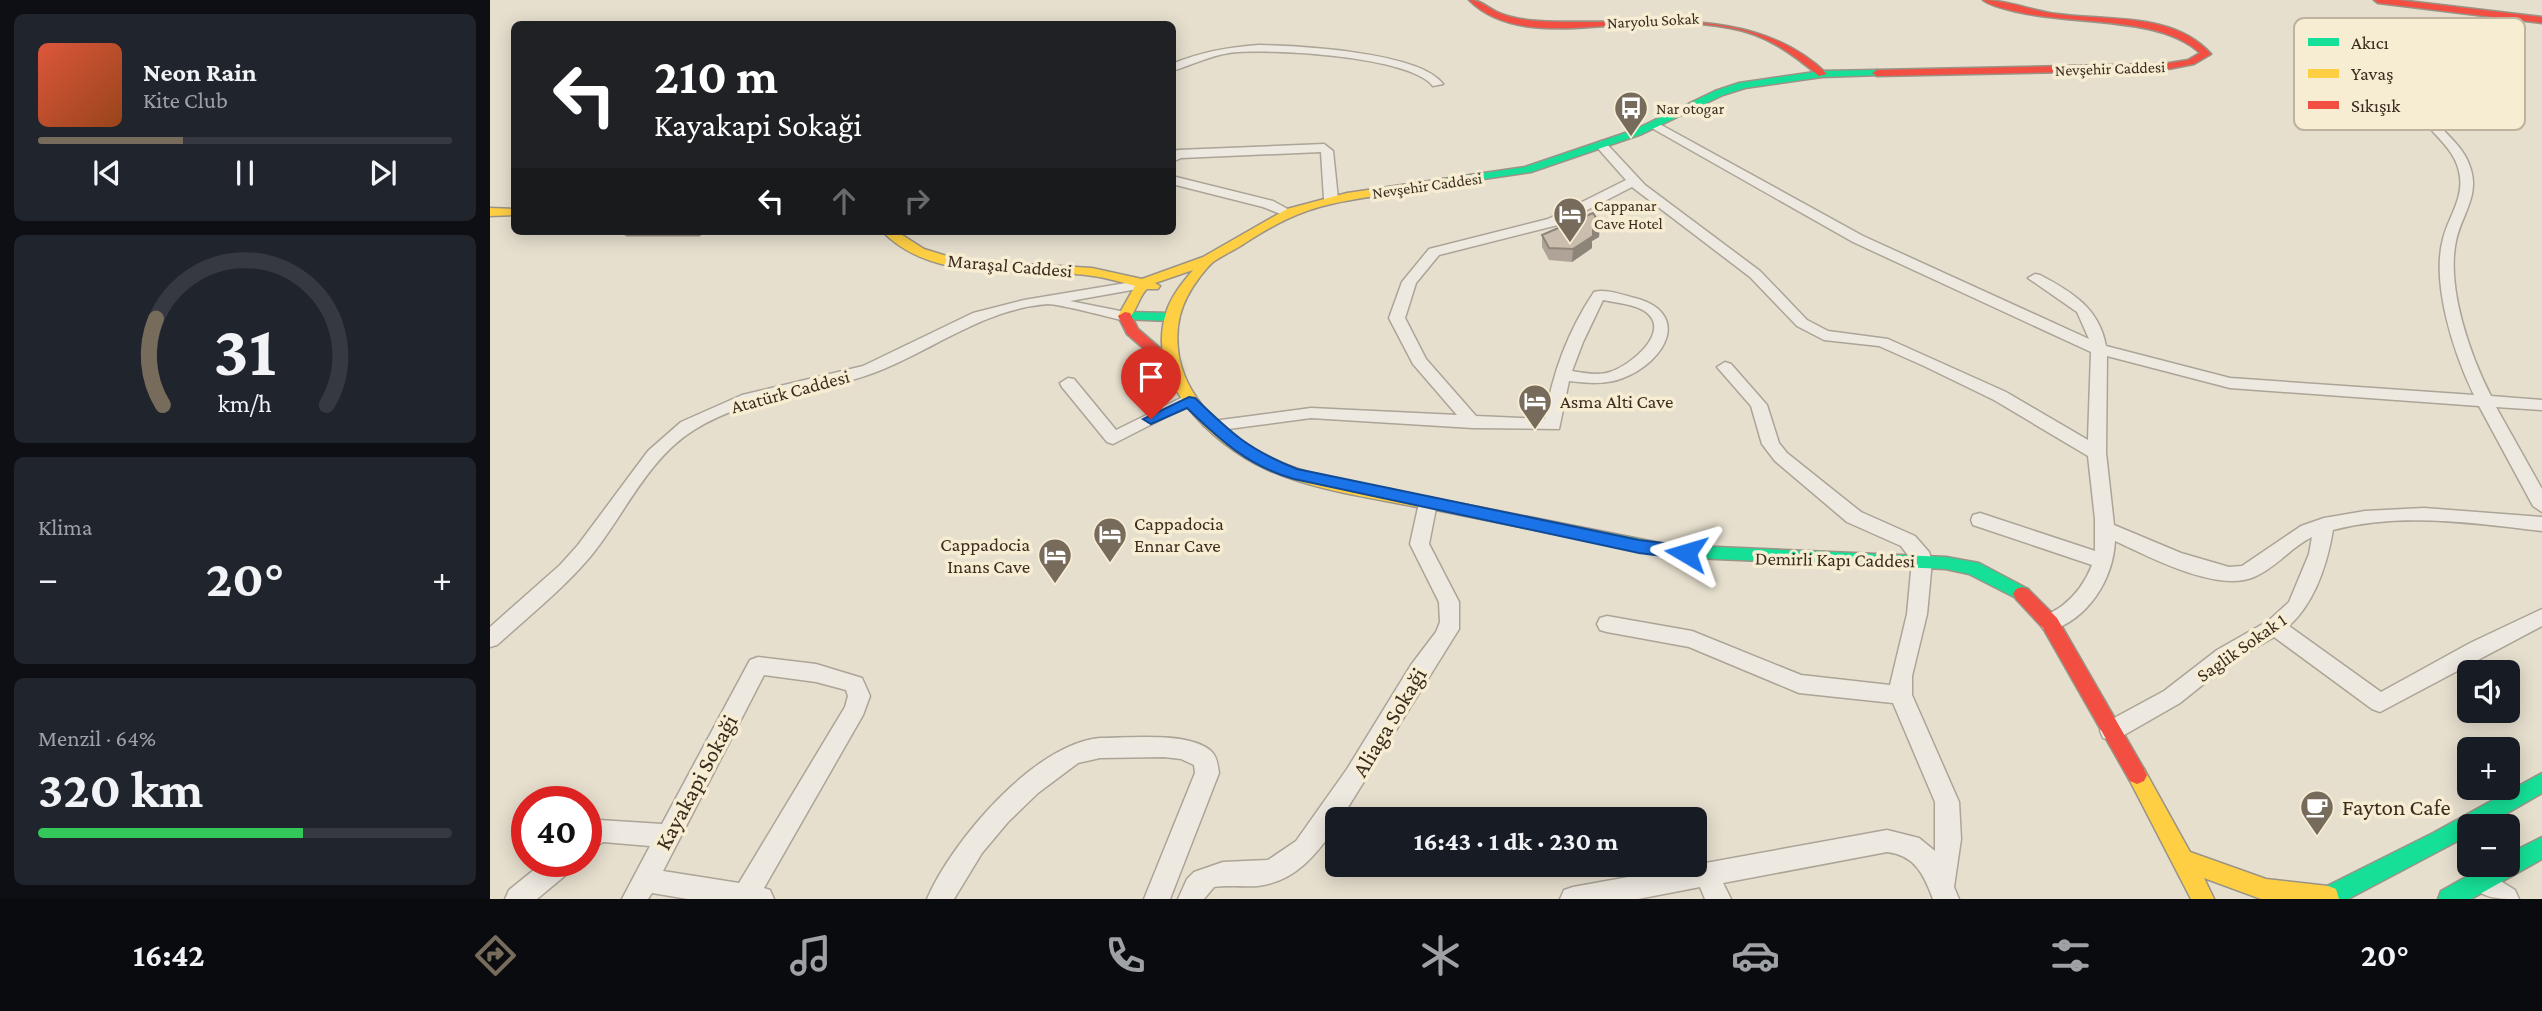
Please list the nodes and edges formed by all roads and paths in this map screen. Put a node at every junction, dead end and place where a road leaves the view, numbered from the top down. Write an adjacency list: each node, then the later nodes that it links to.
1 (1472, 0): 8 (main road, Naryolu Sokak)
2 (1987, 0): 8 (main road, Nevşehir Caddesi)
3 (2378, 0): 6 (main road)
4 (2418, 0): 5 (main road)
5 (2542, 4)
6 (2542, 20)
7 (1176, 66): 9 (street)
8 (1822, 74): 10 (main road, Nevşehir Caddesi)
9 (1437, 84)
10 (1654, 125): 12 (main road, Nevşehir Caddesi); 28 (street)
11 (2440, 130): 34 (street)
12 (1601, 145): 15 (street); 16 (main road, Nevşehir Caddesi)
13 (1176, 155): 16 (street)
14 (1176, 181): 19 (street)
15 (1634, 181): 36 (street); 38 (street)
16 (1331, 199): 19 (main road, Nevşehir Caddesi)
17 (490, 212): 18 (main road)
18 (511, 212)
19 (1289, 213): 21 (main road, Nevşehir Caddesi)
20 (898, 235): 23 (main road, Maraşal Caddesi)
21 (1206, 260): 23 (main road, Nevşehir Caddesi); 24 (main road, Nevşehir Caddesi)
22 (2035, 278): 28 (street)
23 (1138, 285): 24 (main road, Maraşal Caddesi); 25 (street, Atatürk Caddesi); 26 (main road)
24 (1185, 289): 27 (main road, Nevşehir Caddesi)
25 (1049, 301): 26 (street, Atatürk Caddesi); 51 (street, Atatürk Caddesi)
26 (1125, 316): 27 (main road); 29 (main road, Demirli Kapı Caddesi)
27 (1171, 317): 29 (main road, Demirli Kapı Caddesi)
28 (2097, 349): 34 (street); 38 (street)
29 (1171, 365): 33 (main road, Demirli Kapı Caddesi)
30 (1725, 367): 45 (street)
31 (1561, 375): 31 (street); 36 (street)
32 (1068, 383): 33 (street)
33 (1189, 401): 37 (main road, Demirli Kapı Caddesi)
34 (2487, 401): 35 (street); 40 (street)
35 (2542, 405)
36 (1474, 422): 37 (street)
37 (1213, 426): 39 (main road, Demirli Kapı Caddesi)
38 (2097, 453): 44 (street)
39 (1428, 503): 45 (main road, Demirli Kapı Caddesi); 71 (street, Aliaga Sokaği)
40 (2542, 506)
41 (1980, 520): 46 (street)
42 (2542, 524): 43 (street)
43 (2324, 525): 44 (street); 50 (street, Saglik Sokak 1)
44 (2105, 529): 46 (street)
45 (1922, 561): 48 (main road, Demirli Kapı Caddesi); 52 (street)
46 (2103, 561): 48 (street)
47 (2542, 617): 50 (street)
48 (2050, 623): 53 (main road, Demirli Kapı Caddesi)
49 (1607, 624): 52 (street)
50 (2275, 627): 53 (street, Saglik Sokak 1)
51 (490, 639)
52 (1901, 695): 65 (street)
53 (2111, 731): 58 (main road, Demirli Kapı Caddesi)
54 (2542, 782): 67 (main road)
55 (602, 831): 56 (street)
56 (667, 836): 64 (street, Kayakapi Sokaği); 66 (street, Kayakapi Sokaği)
57 (2542, 847): 63 (main road)
58 (2185, 861): 67 (main road); 74 (main road, Demirli Kapı Caddesi)
59 (1707, 873): 65 (street)
60 (1707, 875): 73 (street)
61 (545, 877): 68 (street)
62 (1686, 877): 72 (street)
63 (2483, 882): 75 (main road); 76 (street)
64 (640, 889): 66 (street)
65 (1944, 893)
66 (753, 898)
67 (2327, 898)
68 (518, 899)
69 (940, 899): 70 (street)
70 (1157, 899)
71 (1191, 899)
72 (1573, 899)
73 (1718, 899)
74 (2203, 899)
75 (2449, 899)
76 (2505, 899)

